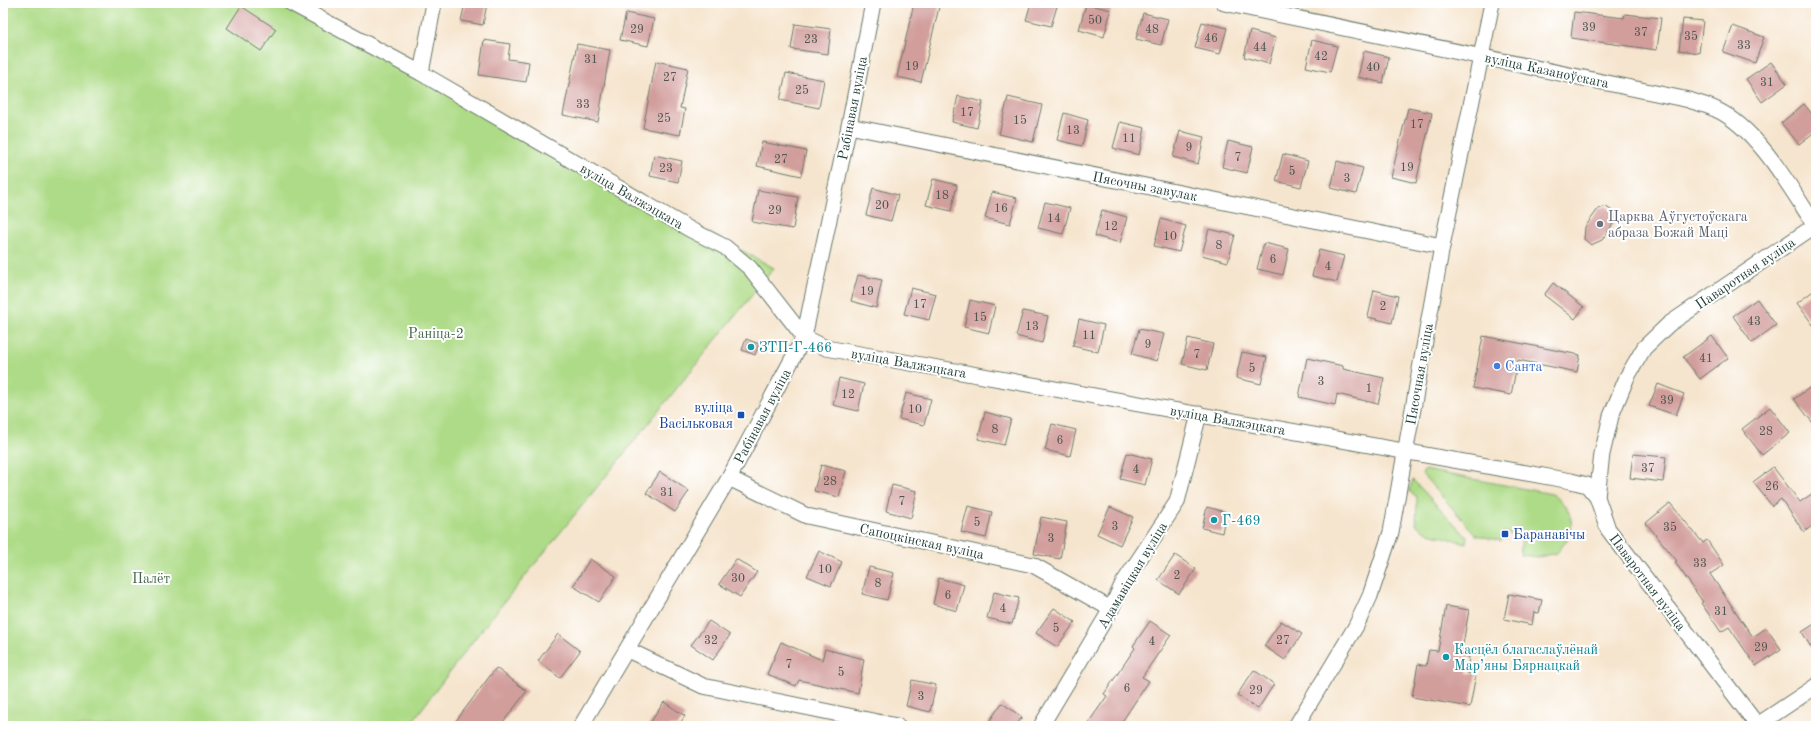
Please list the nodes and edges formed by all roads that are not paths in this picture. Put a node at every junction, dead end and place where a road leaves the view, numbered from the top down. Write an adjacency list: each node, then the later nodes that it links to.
1 (290, 3): 7 (street, вуліца Валжэцкага)
2 (434, 3): 7 (street)
3 (873, 3): 8 (street, Рабінавая вуліца)
4 (1224, 3): 6 (street, вуліца Казаноўскага)
5 (1492, 3): 6 (street, Пясочная вуліца)
6 (1481, 56): 9 (street, вуліца Казаноўскага); 10 (street, Пясочная вуліца)
7 (421, 73): 11 (street, вуліца Валжэцкага)
8 (849, 126): 10 (street, Пясочны завулак); 11 (street, Рабінавая вуліца)
9 (1816, 226): 15 (street, Паваротная вуліца)
10 (1442, 246): 13 (street, Пясочная вуліца)
11 (804, 337): 12 (street, вуліца Валжэцкага); 14 (street, Рабінавая вуліца)
12 (1199, 414): 13 (street, вуліца Валжэцкага); 16 (street, Адамавіцкая вуліца)
13 (1406, 450): 15 (street, вуліца Валжэцкага); 22 (street, Пясочная вуліца)
14 (729, 478): 16 (street, Сапоцкінская вуліца); 17 (street, Рабінавая вуліца)
15 (1597, 497): 23 (street, Паваротная вуліца)
16 (1111, 609): 21 (street, Адамавіцкая вуліца)
17 (628, 650): 19 (street, Рабінавая вуліца); 20 (street)
18 (1816, 686): 23 (street)
19 (581, 726)
20 (897, 726)
21 (1041, 726)
22 (1296, 726)
23 (1757, 726)

